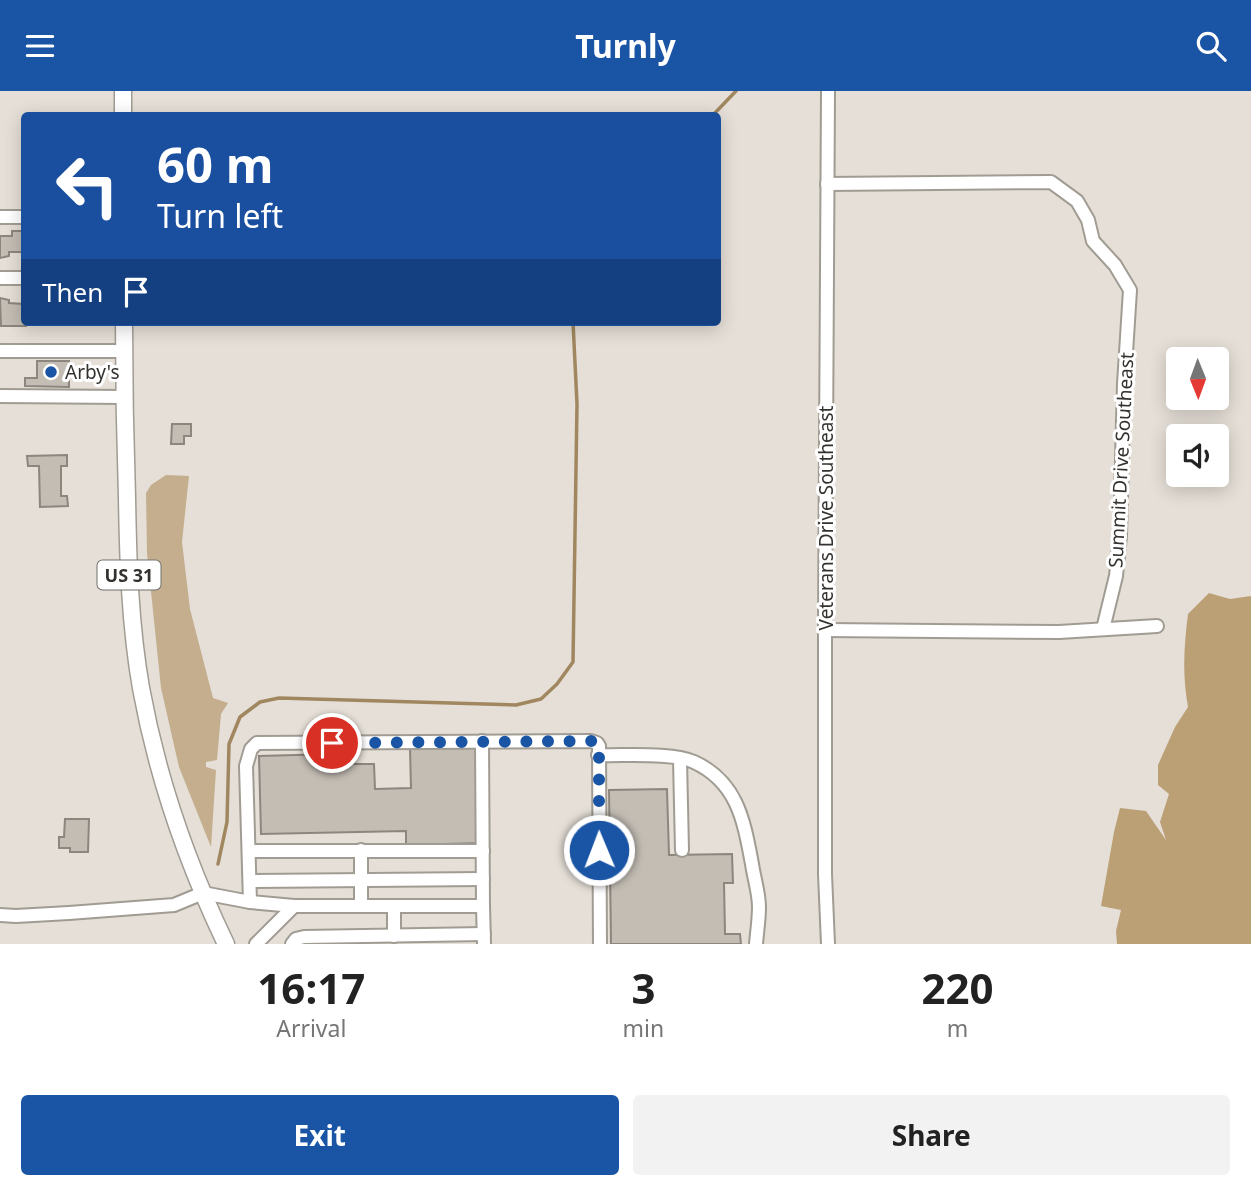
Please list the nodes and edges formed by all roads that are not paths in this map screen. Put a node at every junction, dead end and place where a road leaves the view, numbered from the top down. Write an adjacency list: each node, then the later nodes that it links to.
1 (123, 91): 3 (main road)
2 (828, 91): 4 (street, Veterans Drive Southeast)
3 (123, 112)
4 (827, 184): 15 (street, Summit Drive Southeast); 16 (street, Veterans Drive Southeast)
5 (0, 217): 6 (street)
6 (21, 217)
7 (0, 278): 8 (street)
8 (21, 278)
9 (124, 326): 11 (main road, US 31)
10 (0, 351): 11 (street)
11 (124, 351): 13 (main road, US 31)
12 (0, 396): 13 (street)
13 (125, 397): 27 (main road, US 31)
14 (1157, 626): 15 (street)
15 (1103, 629): 16 (street)
16 (825, 631): 43 (street, Veterans Drive Southeast)
17 (482, 741): 18 (street); 20 (street); 22 (street)
18 (598, 755): 19 (street); 41 (street)
19 (680, 759): 23 (street); 42 (street)
20 (249, 851): 21 (street); 26 (street)
21 (360, 851): 22 (street); 25 (street)
22 (482, 851): 24 (street)
23 (682, 851)
24 (483, 879): 25 (street); 32 (street)
25 (361, 880): 26 (street); 30 (street)
26 (250, 881): 28 (street)
27 (203, 893): 28 (street); 33 (street); 38 (main road, US 31)
28 (250, 902): 29 (street)
29 (294, 906): 30 (street); 39 (street)
30 (362, 906): 31 (street)
31 (394, 906): 32 (street); 34 (street)
32 (483, 906): 36 (street)
33 (0, 915)
34 (394, 936): 35 (street); 37 (street)
35 (452, 939): 36 (street)
36 (484, 939)
37 (310, 941): 40 (street)
38 (226, 944)
39 (256, 944)
40 (292, 944)
41 (600, 944)
42 (756, 944)
43 (828, 944)

